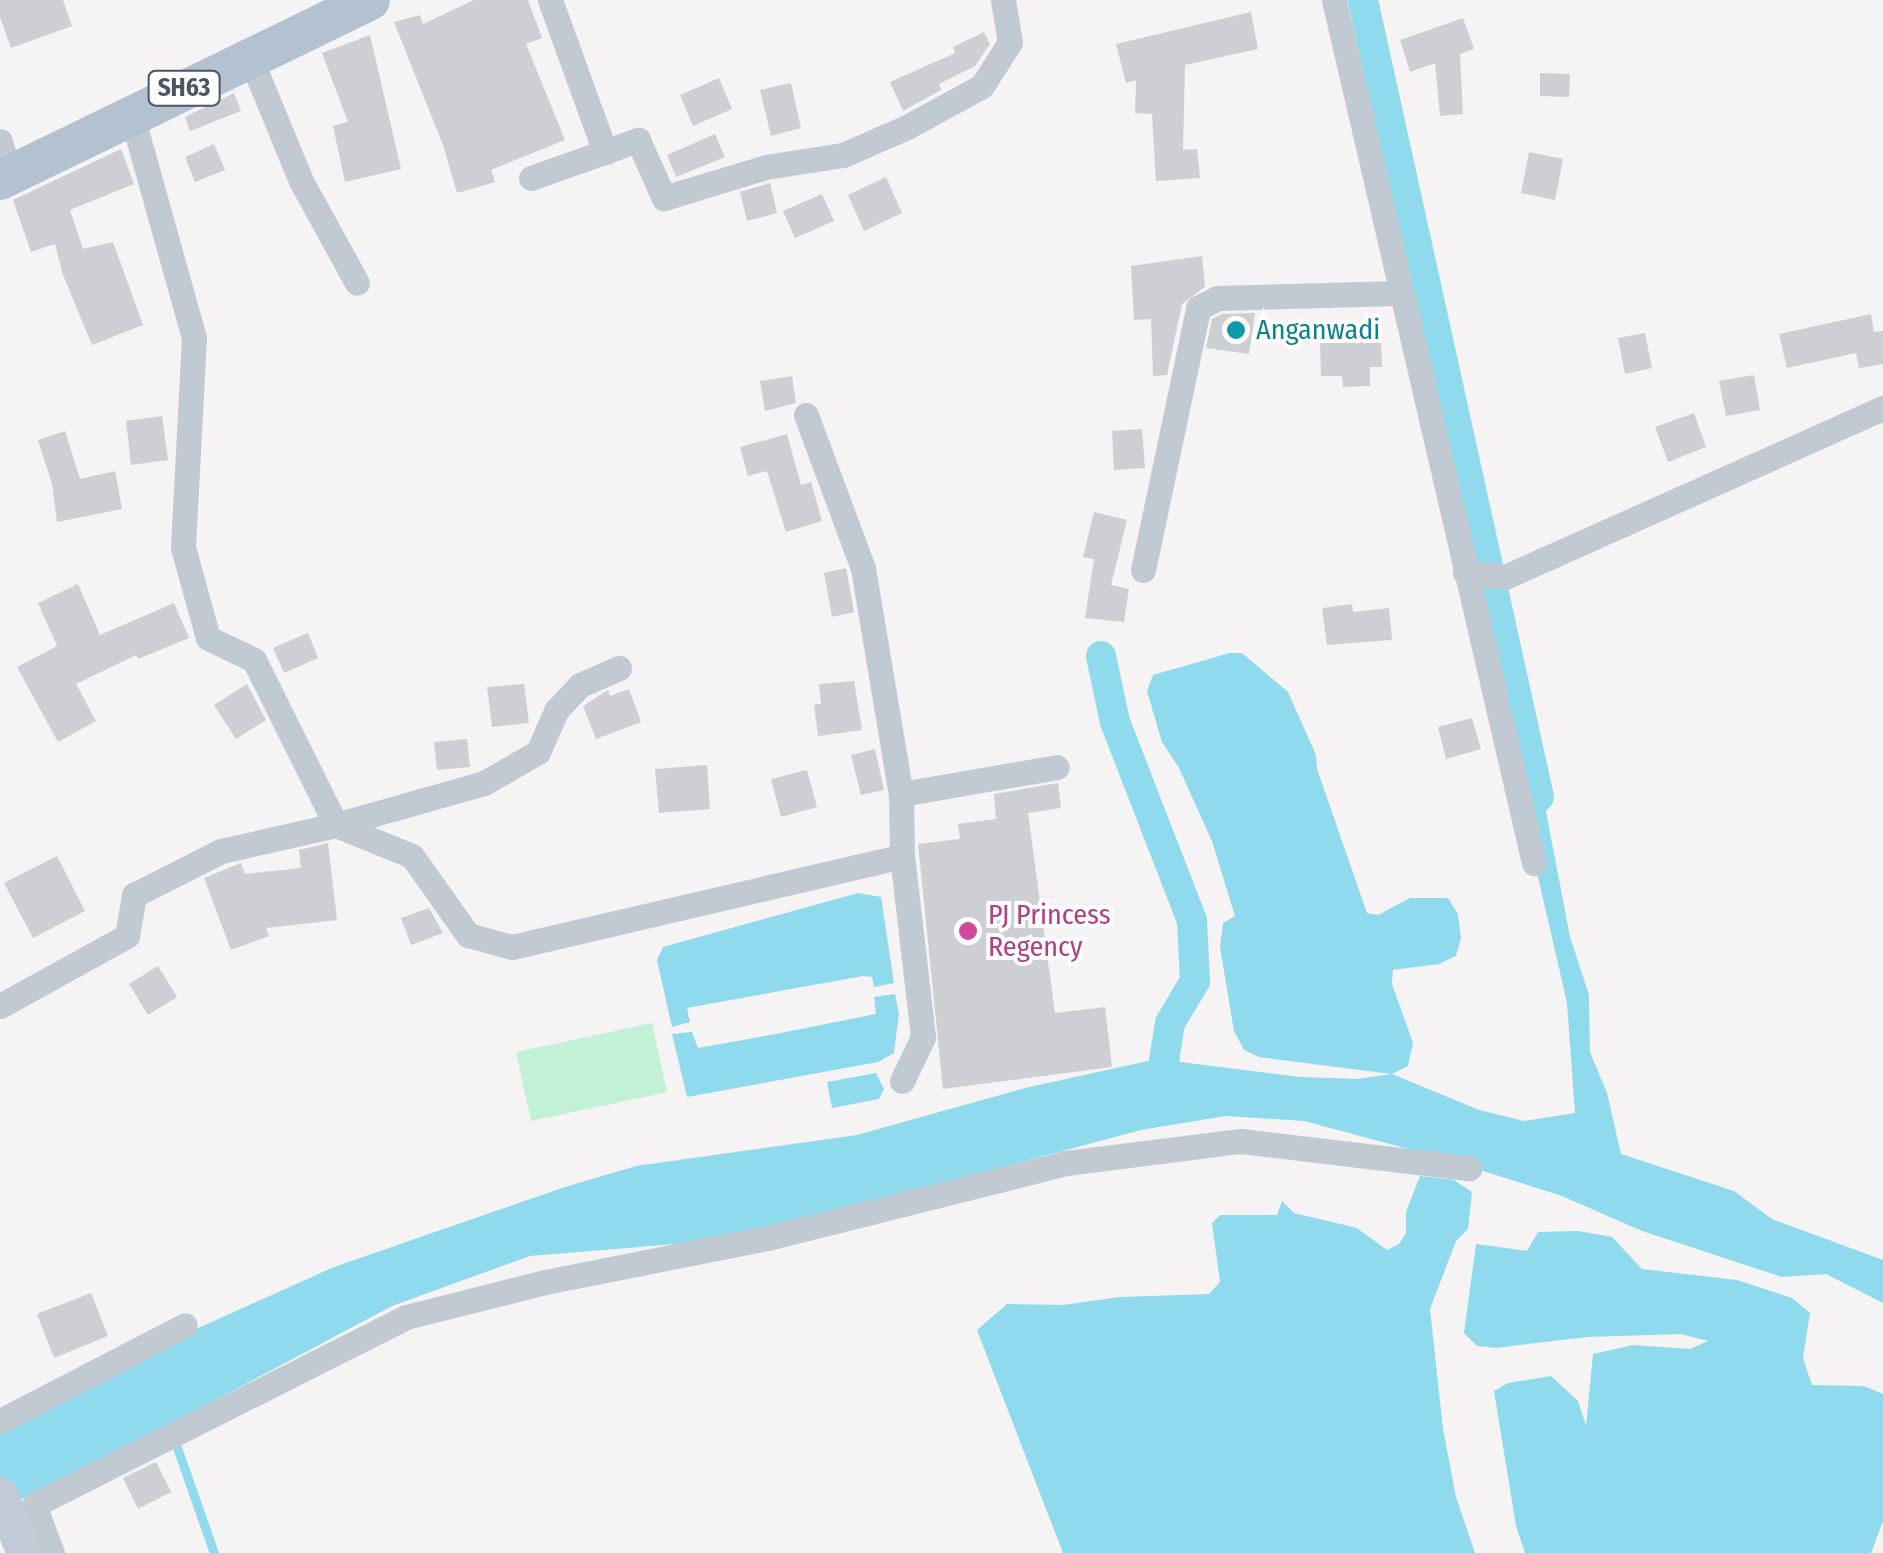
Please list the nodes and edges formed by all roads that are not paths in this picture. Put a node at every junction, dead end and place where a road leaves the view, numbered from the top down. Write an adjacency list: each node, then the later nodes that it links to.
1 (370, 0): 5 (main road, SH63)
2 (550, 0): 7 (street)
3 (1003, 0): 7 (street)
4 (1334, 0): 11 (street)
5 (250, 57): 6 (main road, SH63); 10 (street)
6 (131, 113): 8 (main road, SH63); 19 (street)
7 (605, 152): 9 (street)
8 (3, 165)
9 (531, 178)
10 (358, 283)
11 (1399, 293): 14 (street); 15 (street)
12 (1883, 408): 15 (street)
13 (806, 415): 18 (street)
14 (1143, 570)
15 (1465, 572): 21 (street)
16 (619, 668): 19 (street)
17 (1057, 767): 18 (street)
18 (901, 794): 20 (street)
19 (336, 825): 20 (street); 22 (street)
20 (902, 856): 23 (street)
21 (1534, 863)
22 (0, 1006)
23 (902, 1082)
24 (1469, 1168): 29 (street)
25 (184, 1325): 26 (street)
26 (0, 1420)
27 (0, 1494): 28 (main road)
28 (11, 1548)
29 (52, 1553)

